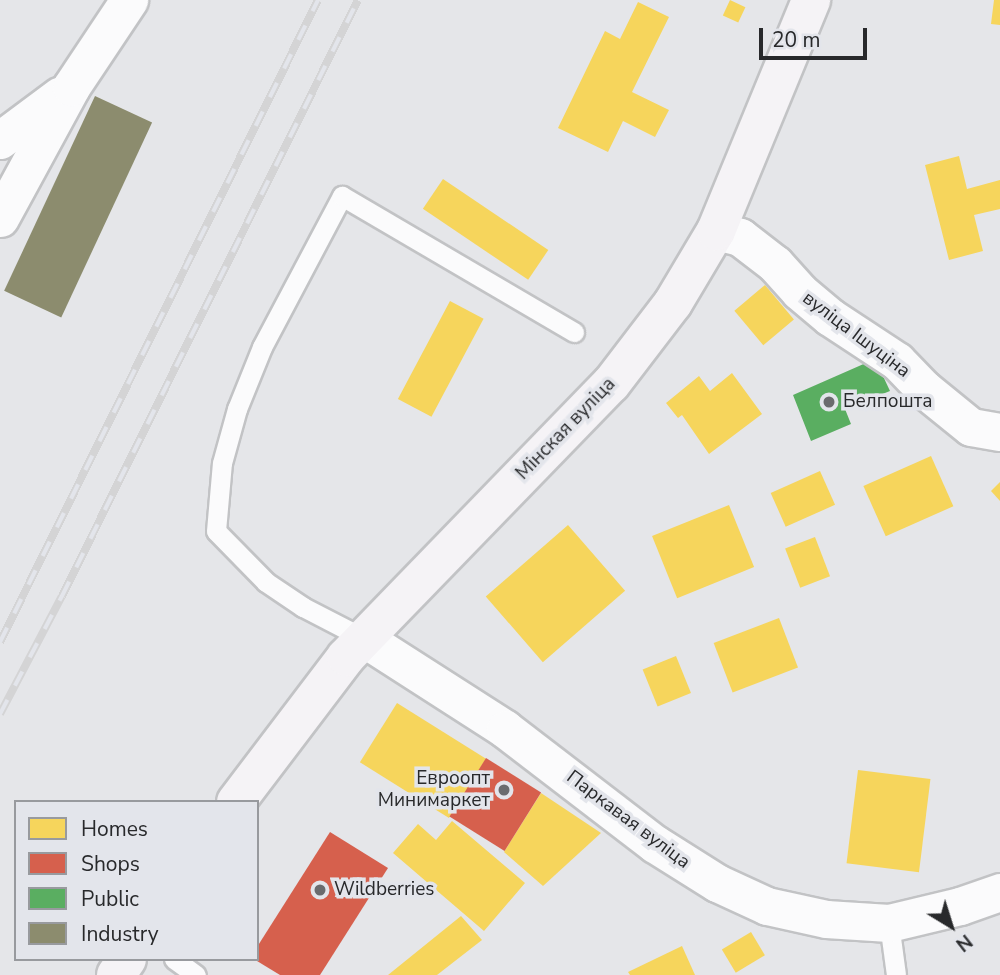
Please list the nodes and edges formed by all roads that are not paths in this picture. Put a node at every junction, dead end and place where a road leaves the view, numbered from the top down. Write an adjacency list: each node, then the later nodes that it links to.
1 (129, 0): 3 (street)
2 (811, 0): 6 (street, Мінская вуліца)
3 (71, 86): 4 (street); 5 (street)
4 (0, 140)
5 (0, 218)
6 (716, 231): 8 (street, вуліца Ішуціна); 9 (street, Мінская вуліца)
7 (574, 332): 9 (lane)
8 (1000, 432)
9 (365, 639): 10 (street, Мінская вуліца); 12 (street, Паркавая вуліца)
10 (238, 800)
11 (1000, 892): 12 (street, Паркавая вуліца)
12 (889, 923): 15 (lane)
13 (177, 961): 14 (lane)
14 (195, 975)
15 (896, 975)

